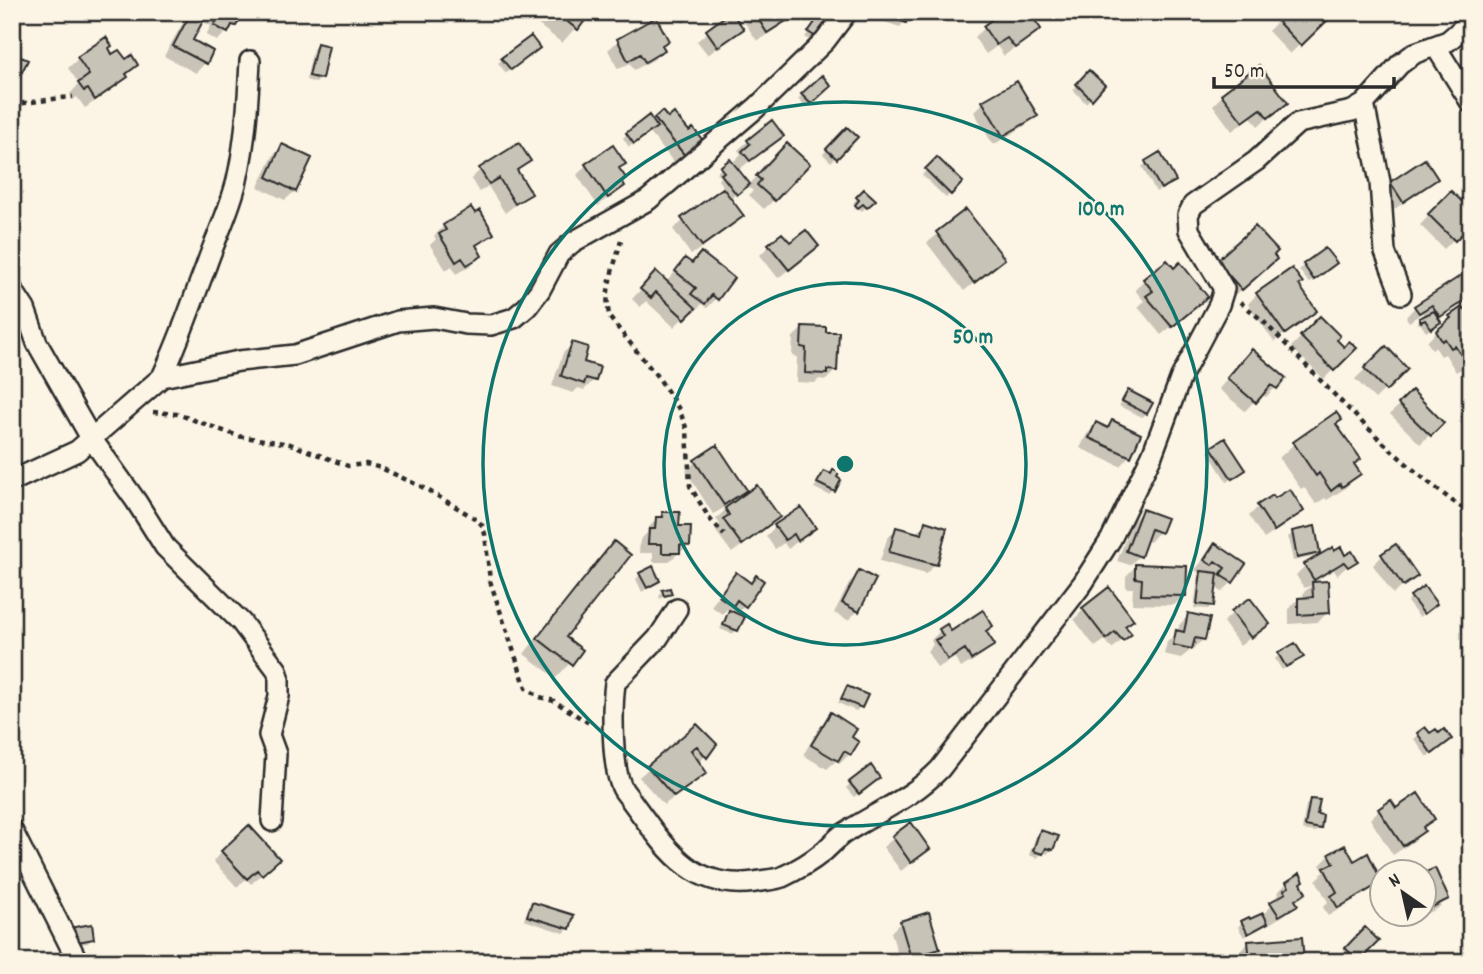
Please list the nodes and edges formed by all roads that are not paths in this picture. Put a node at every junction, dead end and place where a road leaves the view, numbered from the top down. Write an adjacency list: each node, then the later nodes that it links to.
1 (847, 12): 9 (street)
2 (1471, 21): 3 (street)
3 (1436, 47): 5 (street); 6 (street)
4 (250, 61): 9 (street)
5 (1471, 103)
6 (1363, 104): 8 (street); 12 (street)
7 (12, 289): 10 (street)
8 (1401, 294)
9 (162, 377): 10 (street)
10 (91, 438): 11 (street); 13 (street)
11 (12, 481)
12 (677, 609)
13 (272, 821)
14 (12, 830): 15 (street)
15 (78, 962)

